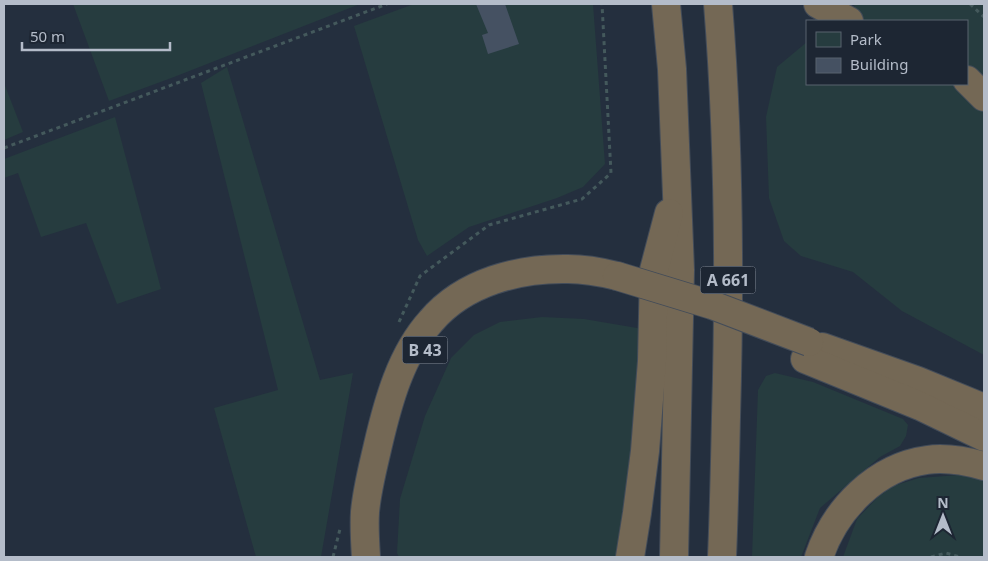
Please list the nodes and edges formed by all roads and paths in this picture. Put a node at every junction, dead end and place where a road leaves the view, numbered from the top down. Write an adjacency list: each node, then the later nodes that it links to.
1 (386, 4): 10 (path)
2 (666, 4): 11 (highway, A 661)
3 (718, 4): 21 (highway, A 661)
4 (818, 4): 7 (highway)
5 (970, 4): 6 (path)
6 (984, 18)
7 (847, 20)
8 (968, 81): 9 (highway)
9 (984, 97)
10 (4, 148)
11 (676, 185): 19 (highway); 20 (highway, A 661)
12 (617, 284): 13 (highway, A 661, bridge); 17 (highway, A 661); 18 (highway, B 43)
13 (807, 350): 14 (highway, A 661); 15 (highway, A 661)
14 (984, 408)
15 (984, 437)
16 (984, 466): 22 (highway)
17 (366, 557)
18 (378, 557)
19 (630, 557)
20 (674, 557)
21 (722, 557)
22 (819, 557)
23 (931, 557): 24 (path)
24 (960, 557)

